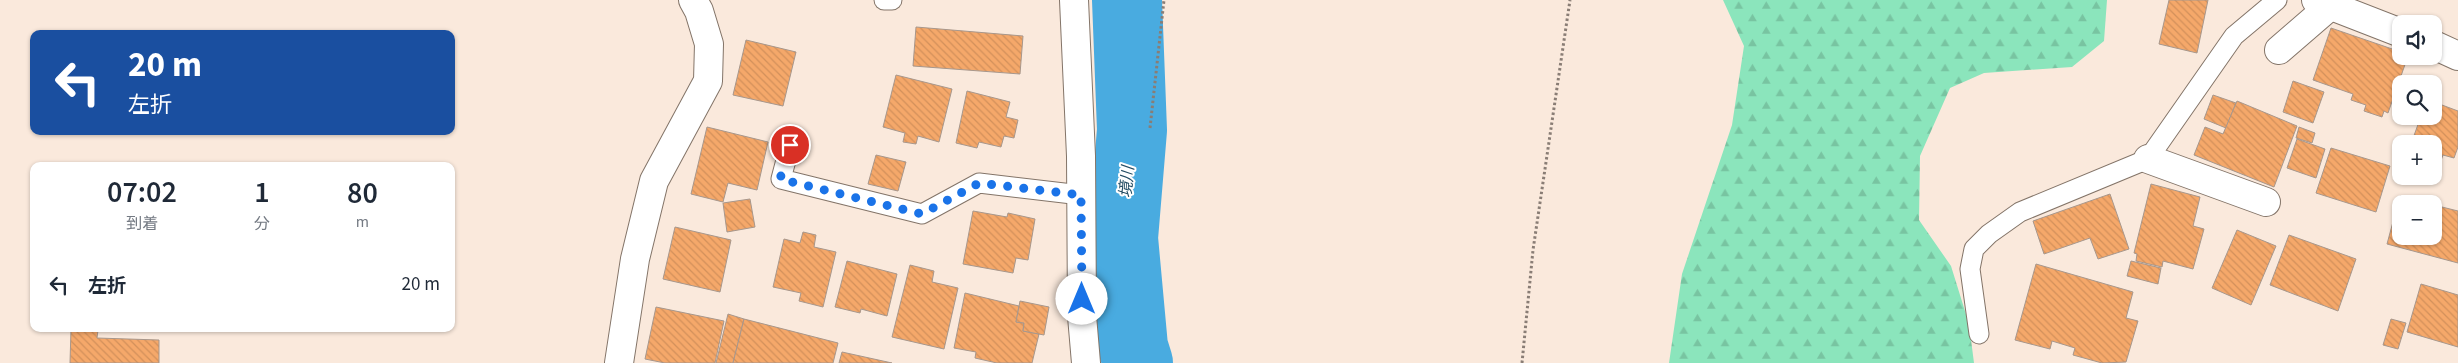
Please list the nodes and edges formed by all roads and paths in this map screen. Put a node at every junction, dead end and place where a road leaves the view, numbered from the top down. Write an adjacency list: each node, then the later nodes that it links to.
1 (693, 0): 19 (street)
2 (884, 0): 3 (lane)
3 (892, 0)
4 (1074, 0): 16 (street)
5 (1164, 0): 13 (path)
6 (1570, 0): 21 (path)
7 (2277, 0): 15 (lane)
8 (2323, 3): 9 (street); 11 (street)
9 (2392, 30)
10 (2442, 49): 12 (street)
11 (2279, 50)
12 (2458, 56)
13 (1150, 128)
14 (790, 145): 16 (lane)
15 (2148, 159): 17 (street); 18 (lane)
16 (1081, 195): 20 (street)
17 (2266, 202)
18 (1979, 334)
19 (620, 363)
20 (1086, 363)
21 (1522, 363)

